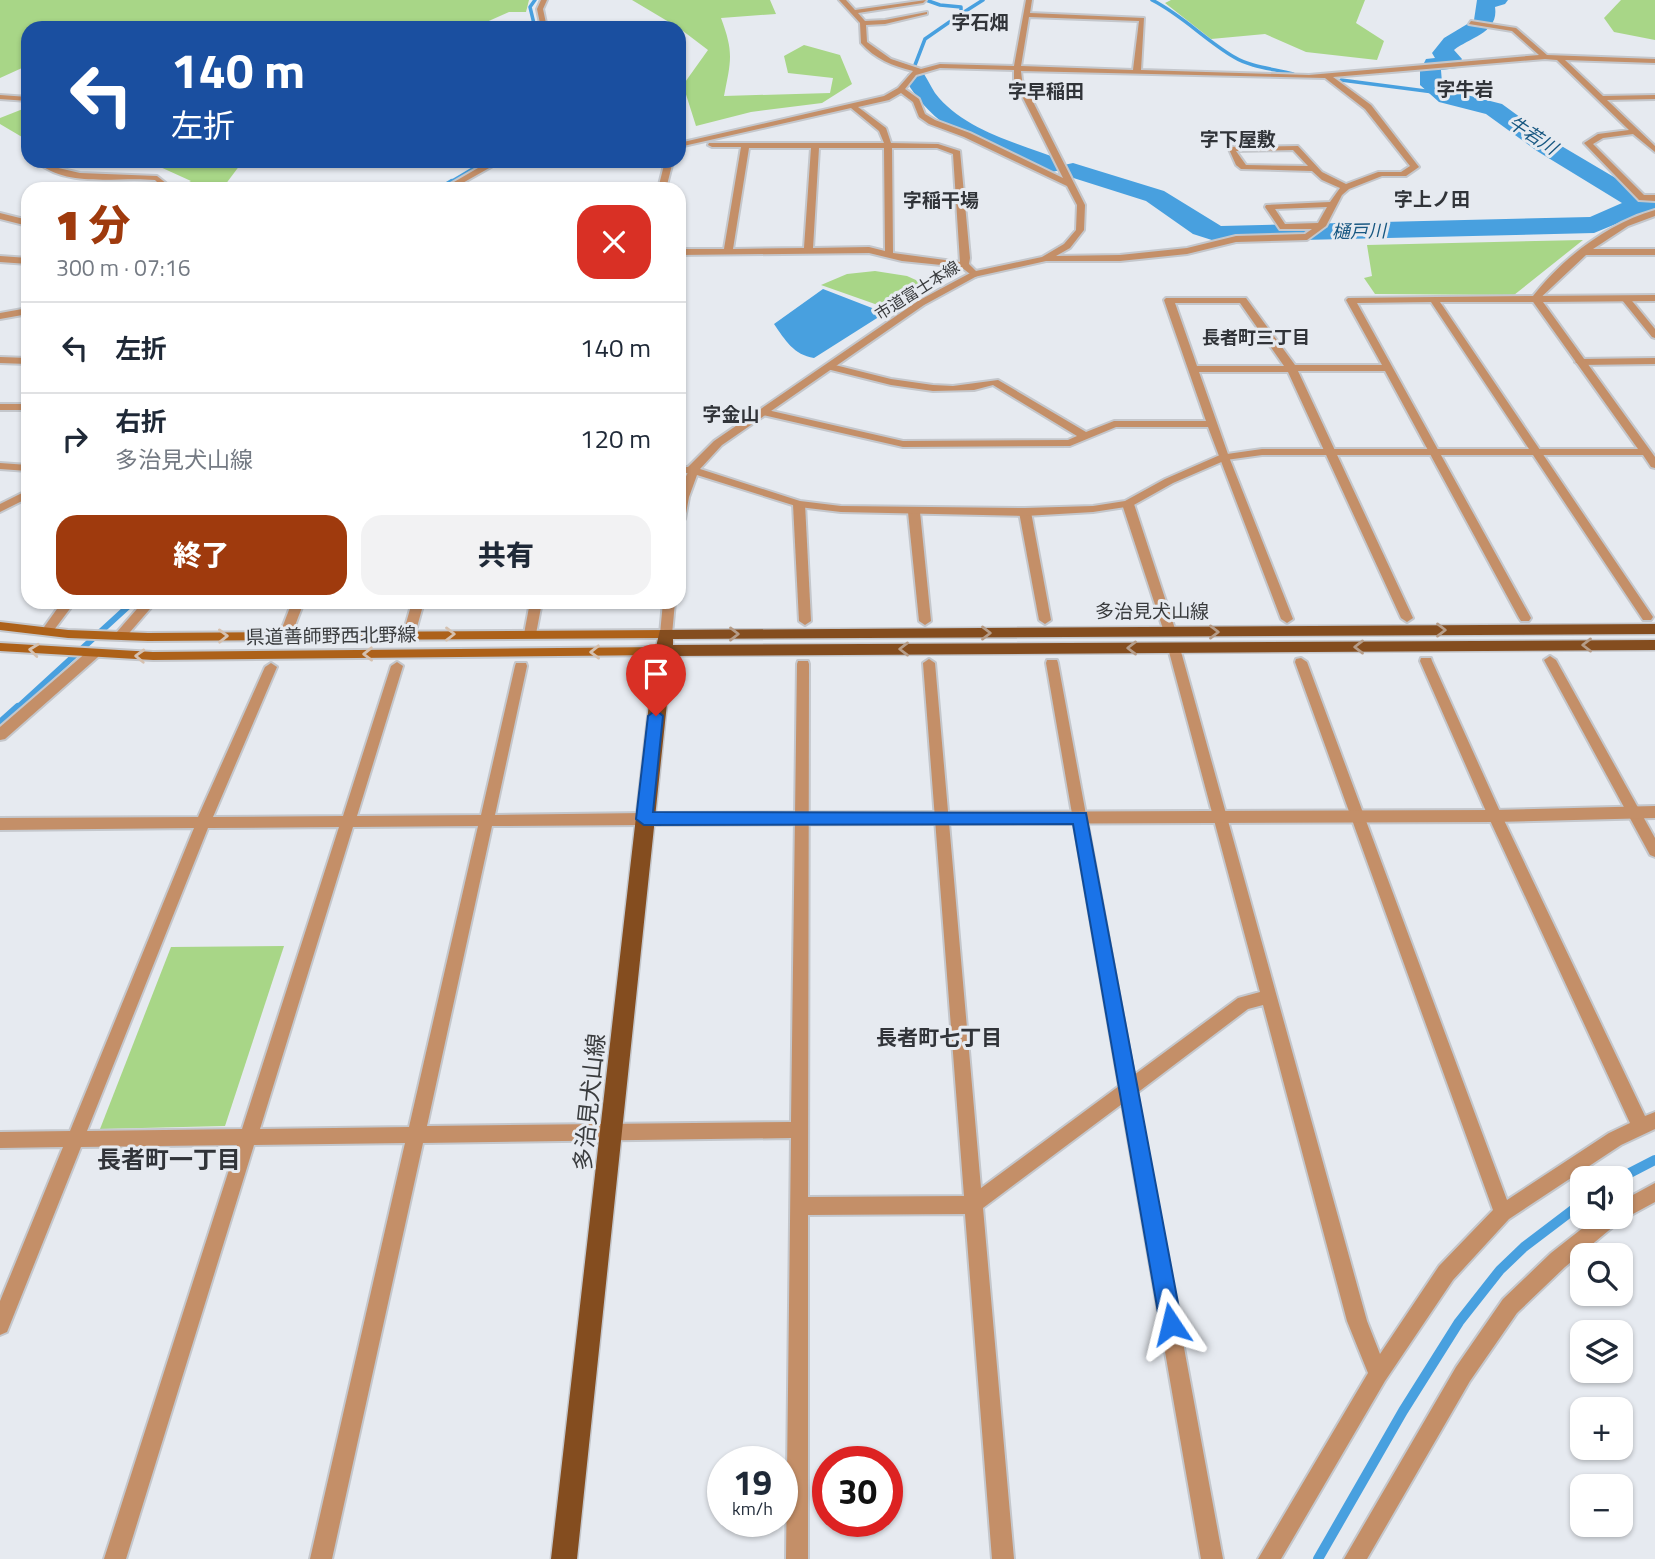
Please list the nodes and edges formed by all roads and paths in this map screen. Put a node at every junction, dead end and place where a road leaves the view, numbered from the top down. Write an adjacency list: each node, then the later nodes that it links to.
1 (544, 0): 8 (street)
2 (842, 0): 5 (street)
3 (1029, 0): 7 (street, 市道富士本線)
4 (923, 1): 5 (street)
5 (854, 12): 9 (street)
6 (925, 13): 9 (street)
7 (1027, 15): 14 (street, 市道富士本線); 16 (street)
8 (543, 21)
9 (863, 23): 15 (street)
10 (1471, 23): 11 (street)
11 (1545, 57): 12 (street); 17 (street)
12 (1559, 58): 13 (street); 22 (street)
13 (1655, 61)
14 (1017, 67): 15 (street); 16 (street); 38 (street, 市道富士本線)
15 (918, 70): 18 (street)
16 (1137, 71): 17 (street)
17 (1328, 76): 39 (street)
18 (901, 90): 23 (street); 38 (street)
19 (0, 97): 21 (street)
20 (1655, 97): 22 (street)
21 (21, 98)
22 (1600, 98): 25 (street)
23 (853, 106): 24 (street); 29 (street)
24 (760, 127): 26 (street); 27 (street)
25 (1635, 131): 32 (street); 40 (street)
26 (720, 144): 28 (street); 30 (street)
27 (686, 145)
28 (745, 145): 31 (street); 47 (street)
29 (888, 145): 31 (street); 51 (street); 55 (street)
30 (686, 146)
31 (815, 146): 46 (street)
32 (1655, 150)
33 (52, 168): 36 (street)
34 (484, 168): 37 (street)
35 (1315, 169): 35 (street); 39 (street)
36 (161, 182)
37 (459, 182)
38 (1070, 184): 53 (street, 市道富士本線)
39 (1346, 187): 41 (street)
40 (1655, 198)
41 (1334, 204): 45 (street); 45 (street)
42 (1655, 213): 49 (street)
43 (0, 216): 44 (street)
44 (21, 221)
45 (1320, 227): 53 (street)
46 (808, 249): 47 (street); 51 (street)
47 (728, 251): 48 (street)
48 (686, 252)
49 (1584, 252): 50 (street); 59 (street)
50 (1655, 252)
51 (889, 253): 55 (street)
52 (0, 259): 54 (street)
53 (1045, 259): 56 (street, 市道富士本線)
54 (21, 260)
55 (964, 265): 56 (street)
56 (974, 274): 68 (street, 市道富士本線)
57 (1625, 298): 58 (street); 59 (street); 63 (street)
58 (1655, 298)
59 (1536, 299): 60 (street); 67 (street)
60 (1434, 300): 69 (street); 80 (street)
61 (21, 312): 62 (street)
62 (0, 316)
63 (1655, 335)
64 (0, 360): 65 (street)
65 (21, 361)
66 (1655, 361): 67 (street)
67 (1580, 362): 79 (street)
68 (831, 367): 74 (street, 市道富士本線); 76 (street)
69 (1388, 368): 71 (street); 77 (street)
70 (1194, 369): 71 (street); 71 (street); 75 (street)
71 (1292, 369): 78 (street)
72 (0, 407): 73 (street)
73 (21, 407)
74 (763, 412): 76 (street); 85 (street, 市道富士本線)
75 (1213, 425): 76 (street); 81 (street)
76 (1087, 438)
77 (1432, 451): 78 (street); 80 (street); 100 (street)
78 (1329, 452): 81 (street); 99 (street)
79 (1645, 452): 80 (street); 82 (street)
80 (1537, 453): 105 (street)
81 (1224, 457): 89 (street); 101 (street)
82 (1655, 465)
83 (0, 466): 84 (street)
84 (21, 468)
85 (686, 469)
86 (686, 470): 88 (street)
87 (21, 497): 90 (street)
88 (799, 504): 91 (street); 103 (street)
89 (1128, 504): 92 (street); 112 (street)
90 (0, 509)
91 (914, 512): 92 (street); 104 (street)
92 (1025, 512): 102 (street)
93 (64, 609): 107 (street)
94 (144, 609): 110 (street)
95 (295, 609): 111 (street)
96 (416, 609): 108 (street)
97 (535, 609): 109 (street)
98 (668, 609): 113 (street)
99 (1407, 618)
100 (1525, 618)
101 (1287, 619)
102 (1045, 620)
103 (805, 621)
104 (925, 621)
105 (1651, 623): 112 (main road, 多治見犬山線, one-way to 105)
106 (0, 626): 110 (main road, 県道善師野西北野線)
107 (50, 627)
108 (411, 627)
109 (530, 634): 111 (main road, 県道善師野西北野線, one-way to 109); 113 (main road, 県道善師野西北野線)
110 (120, 636): 111 (main road, 県道善師野西北野線, one-way to 111)
111 (285, 636)
112 (1172, 640): 113 (main road, 多治見犬山線); 114 (main road, 多治見犬山線, one-way to 112); 129 (street)
113 (664, 642): 116 (main road, 県道善師野西北野線, one-way to 116); 135 (main road, 多治見犬山線)
114 (1655, 645)
115 (0, 647): 116 (main road, 県道善師野西北野線, one-way to 115)
116 (89, 653): 126 (street)
117 (1550, 660): 128 (street)
118 (1426, 661): 131 (street)
119 (1301, 662): 130 (street)
120 (929, 663): 134 (street)
121 (1052, 663): 132 (street)
122 (803, 664): 133 (street)
123 (397, 666): 138 (street)
124 (521, 666): 136 (street)
125 (271, 667): 137 (street)
126 (0, 735)
127 (1655, 812): 128 (street)
128 (1633, 813): 131 (street); 140 (street)
129 (1217, 815): 130 (street); 132 (street); 141 (street)
130 (1358, 815): 131 (street); 154 (street)
131 (1495, 816): 143 (street)
132 (1080, 817): 134 (street); 142 (street)
133 (800, 818): 134 (street); 135 (street); 144 (street)
134 (940, 818): 151 (street)
135 (644, 819): 136 (street); 145 (main road, 多治見犬山線)
136 (486, 821): 138 (street); 146 (street)
137 (204, 822): 138 (street); 139 (street); 148 (street)
138 (349, 822): 147 (street)
139 (0, 824)
140 (1655, 851)
141 (1269, 997): 142 (street); 157 (street)
142 (1130, 1088): 151 (street); 163 (street)
143 (1648, 1123): 154 (street)
144 (800, 1130): 145 (street); 153 (street)
145 (612, 1132): 146 (street); 160 (main road, 多治見犬山線)
146 (416, 1135): 147 (street); 159 (street)
147 (249, 1136): 148 (street); 158 (street)
148 (77, 1138): 149 (street); 156 (street)
149 (0, 1140)
150 (1655, 1192): 152 (street)
151 (973, 1205): 153 (street); 162 (street)
152 (1633, 1205)
153 (801, 1206): 161 (street)
154 (1503, 1213): 157 (street)
155 (1597, 1229): 165 (street)
156 (0, 1325)
157 (1378, 1374): 164 (street)
158 (116, 1559)
159 (321, 1559)
160 (564, 1559)
161 (797, 1559)
162 (1003, 1559)
163 (1212, 1559)
164 (1269, 1559)
165 (1355, 1559)

